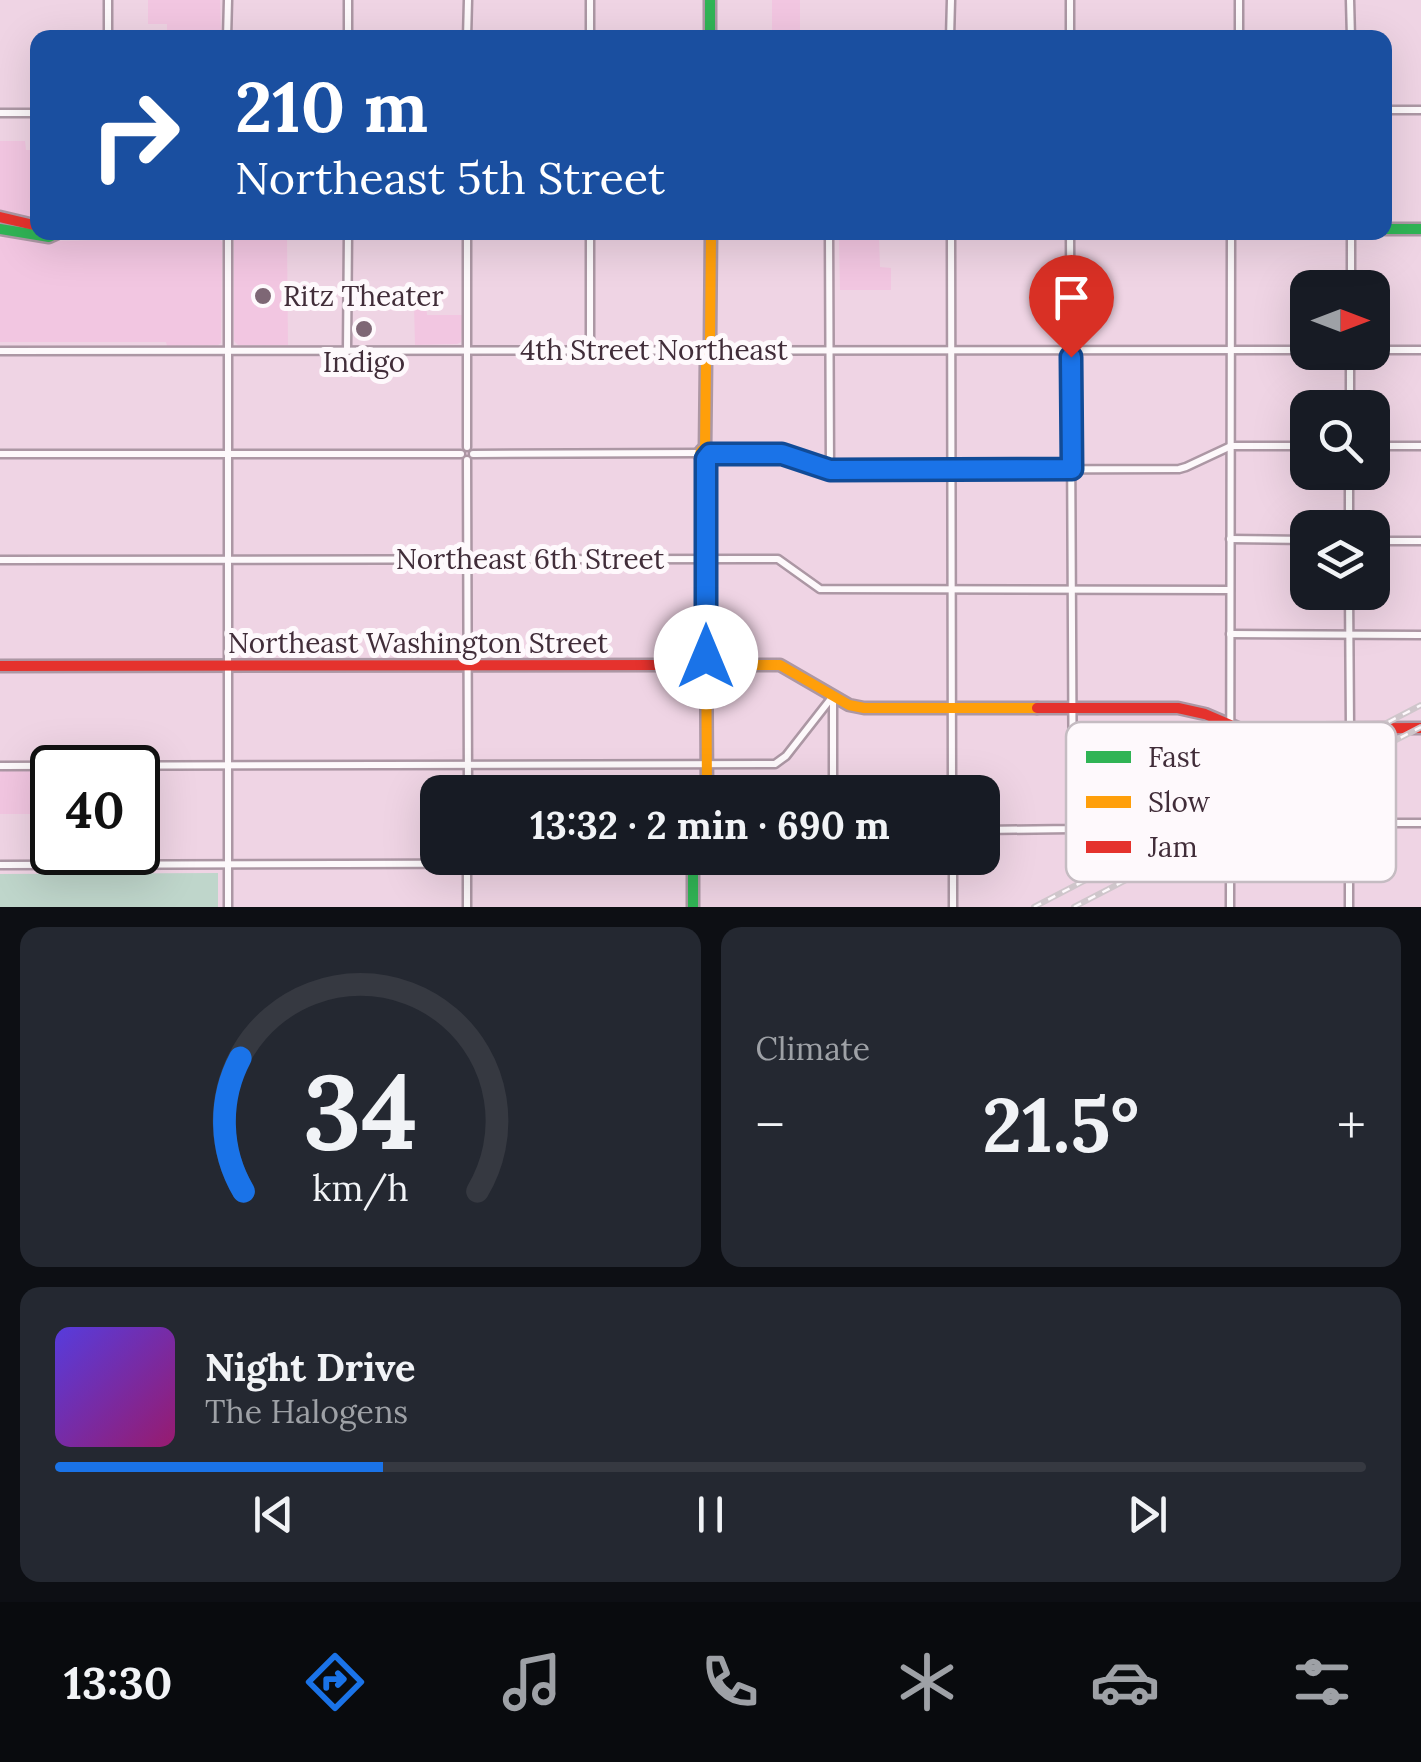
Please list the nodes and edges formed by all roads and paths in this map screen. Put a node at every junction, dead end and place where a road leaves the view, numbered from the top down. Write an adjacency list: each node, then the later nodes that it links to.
1 (108, 0): 11 (street)
2 (228, 0): 12 (street)
3 (348, 0): 13 (street)
4 (468, 0): 14 (street)
5 (590, 0): 15 (street)
6 (710, 0): 16 (street)
7 (950, 0): 17 (street)
8 (1070, 0): 18 (street)
9 (1239, 0): 19 (street)
10 (1350, 0): 20 (street)
11 (108, 30)
12 (227, 30)
13 (348, 30)
14 (468, 30)
15 (590, 30)
16 (710, 30)
17 (950, 30)
18 (1070, 30)
19 (1238, 30)
20 (1351, 30)
21 (1392, 110): 22 (street)
22 (1421, 110)
23 (30, 112): 24 (street)
24 (0, 113)
25 (0, 217): 26 (street)
26 (30, 224)
27 (1392, 229): 28 (street)
28 (1421, 229)
29 (0, 230): 30 (street)
30 (30, 234)
31 (228, 240): 53 (street)
32 (348, 240): 54 (street)
33 (467, 240): 43 (street)
34 (590, 240): 44 (street)
35 (711, 240): 45 (street)
36 (829, 240): 46 (street)
37 (951, 240): 47 (street)
38 (1070, 240): 48 (street)
39 (1231, 240): 42 (street)
40 (1351, 240): 41 (street)
41 (1351, 270)
42 (1231, 349): 48 (street, 4th Street Northeast); 49 (street, 4th Street Northeast); 55 (street)
43 (467, 350): 44 (street, 4th Street Northeast); 54 (street, 4th Street Northeast); 61 (street)
44 (590, 350): 45 (street, 4th Street Northeast)
45 (708, 350): 46 (street, 4th Street Northeast); 62 (street)
46 (828, 350): 47 (street, 4th Street Northeast); 64 (street)
47 (951, 350): 48 (street, 4th Street Northeast); 65 (street)
48 (1071, 350): 63 (street)
49 (1290, 350)
50 (1390, 350): 51 (street)
51 (1421, 350)
52 (0, 351): 53 (street, 4th Street Northeast)
53 (228, 351): 54 (street, 4th Street Northeast); 60 (street)
54 (348, 351)
55 (1231, 446): 56 (street); 63 (street); 66 (street)
56 (1290, 446)
57 (1390, 446): 58 (street)
58 (1421, 446)
59 (0, 454): 60 (street)
60 (228, 454): 61 (street); 73 (street)
61 (467, 454): 62 (street); 70 (street)
62 (705, 454): 64 (street); 71 (street)
63 (1072, 469): 65 (street); 75 (street)
64 (830, 470): 65 (street)
65 (951, 470): 74 (street)
66 (1230, 539): 67 (street); 76 (street)
67 (1290, 540)
68 (1390, 540): 69 (street)
69 (1421, 540)
70 (467, 559): 71 (street, Northeast 6th Street); 73 (street, Northeast 6th Street); 81 (street)
71 (706, 559): 74 (street, Northeast 6th Street); 82 (street)
72 (0, 560): 73 (street, Northeast 6th Street)
73 (228, 560): 84 (street)
74 (951, 590): 75 (street, Northeast 6th Street); 86 (street)
75 (1071, 590): 76 (street, Northeast 6th Street); 87 (street)
76 (1230, 590): 78 (street)
77 (1349, 610): 80 (street)
78 (1230, 634): 80 (street); 90 (street)
79 (1421, 634): 80 (street)
80 (1350, 635): 91 (street)
81 (468, 665): 82 (street, Northeast Washington Street); 84 (street, Northeast Washington Street); 93 (street)
82 (706, 665): 85 (street, Northeast Washington Street); 94 (street)
83 (0, 666): 84 (street, Northeast Washington Street)
84 (228, 666): 92 (street)
85 (833, 696): 86 (street, Northeast Washington Street); 94 (street); 98 (street)
86 (952, 709): 87 (street, Northeast Washington Street); 99 (street)
87 (1073, 709): 88 (street); 89 (street, Northeast Washington Street)
88 (1073, 722)
89 (1225, 722)
90 (1230, 722)
91 (1350, 722)
92 (228, 764): 93 (street); 95 (street); 103 (street)
93 (468, 765): 94 (street); 96 (street)
94 (706, 765): 97 (street)
95 (0, 766)
96 (468, 775)
97 (706, 775)
98 (834, 775)
99 (952, 775)
100 (1066, 829): 101 (street)
101 (1000, 830)
102 (420, 862): 103 (street)
103 (228, 864): 104 (street); 108 (street)
104 (0, 865)
105 (468, 875): 109 (street)
106 (693, 875): 110 (street)
107 (953, 875): 111 (street)
108 (228, 907)
109 (467, 907)
110 (694, 907)
111 (953, 907)

